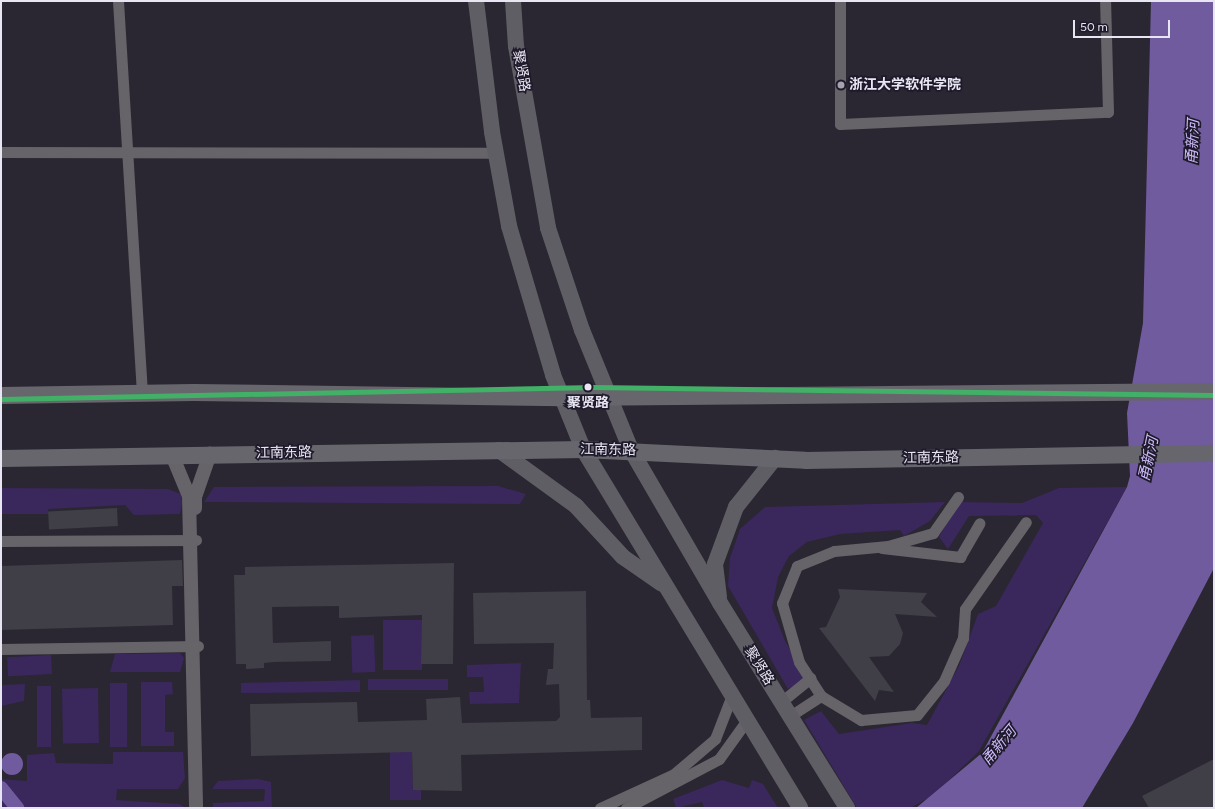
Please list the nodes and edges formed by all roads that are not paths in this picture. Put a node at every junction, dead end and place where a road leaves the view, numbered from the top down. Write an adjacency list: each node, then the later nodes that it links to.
1 (118, 1): 6 (street)
2 (476, 1): 8 (main road)
3 (513, 1): 12 (main road, 聚贤路)
4 (840, 1): 5 (street)
5 (1105, 1)
6 (126, 151): 7 (street); 8 (street); 10 (street)
7 (1, 152)
8 (496, 153): 13 (main road)
9 (1214, 391): 12 (main road)
10 (142, 393): 11 (main road); 13 (main road)
11 (1, 395)
12 (610, 396): 13 (main road); 16 (main road, 聚贤路)
13 (563, 397): 14 (main road)
14 (583, 449): 15 (main road, 江南东路); 16 (main road, 江南东路); 28 (main road)
15 (499, 450): 17 (main road, 江南东路); 28 (main road)
16 (631, 450): 21 (main road, 江南东路); 29 (main road, 聚贤路)
17 (210, 454): 19 (main road, 江南东路); 25 (street)
18 (1214, 454): 21 (main road, 江南东路)
19 (172, 455): 20 (main road, 江南东路); 25 (street)
20 (1, 458)
21 (775, 458): 29 (main road)
22 (958, 497): 27 (street)
23 (1026, 522): 34 (street)
24 (980, 523): 27 (street)
25 (193, 540): 26 (street); 30 (street)
26 (1, 541)
27 (878, 547): 32 (street)
28 (668, 588): 33 (main road)
29 (720, 603): 35 (main road, 聚贤路)
30 (195, 646): 31 (street); 38 (street); 39 (street)
31 (1, 650)
32 (812, 678): 34 (street); 35 (street)
33 (732, 695): 37 (main road); 40 (street)
34 (821, 696): 36 (street)
35 (781, 702): 36 (main road, 聚贤路)
36 (790, 716): 43 (main road, 聚贤路)
37 (751, 726): 41 (street); 42 (main road)
38 (196, 808)
39 (202, 808)
40 (600, 808)
41 (626, 808)
42 (800, 808)
43 (847, 808)

